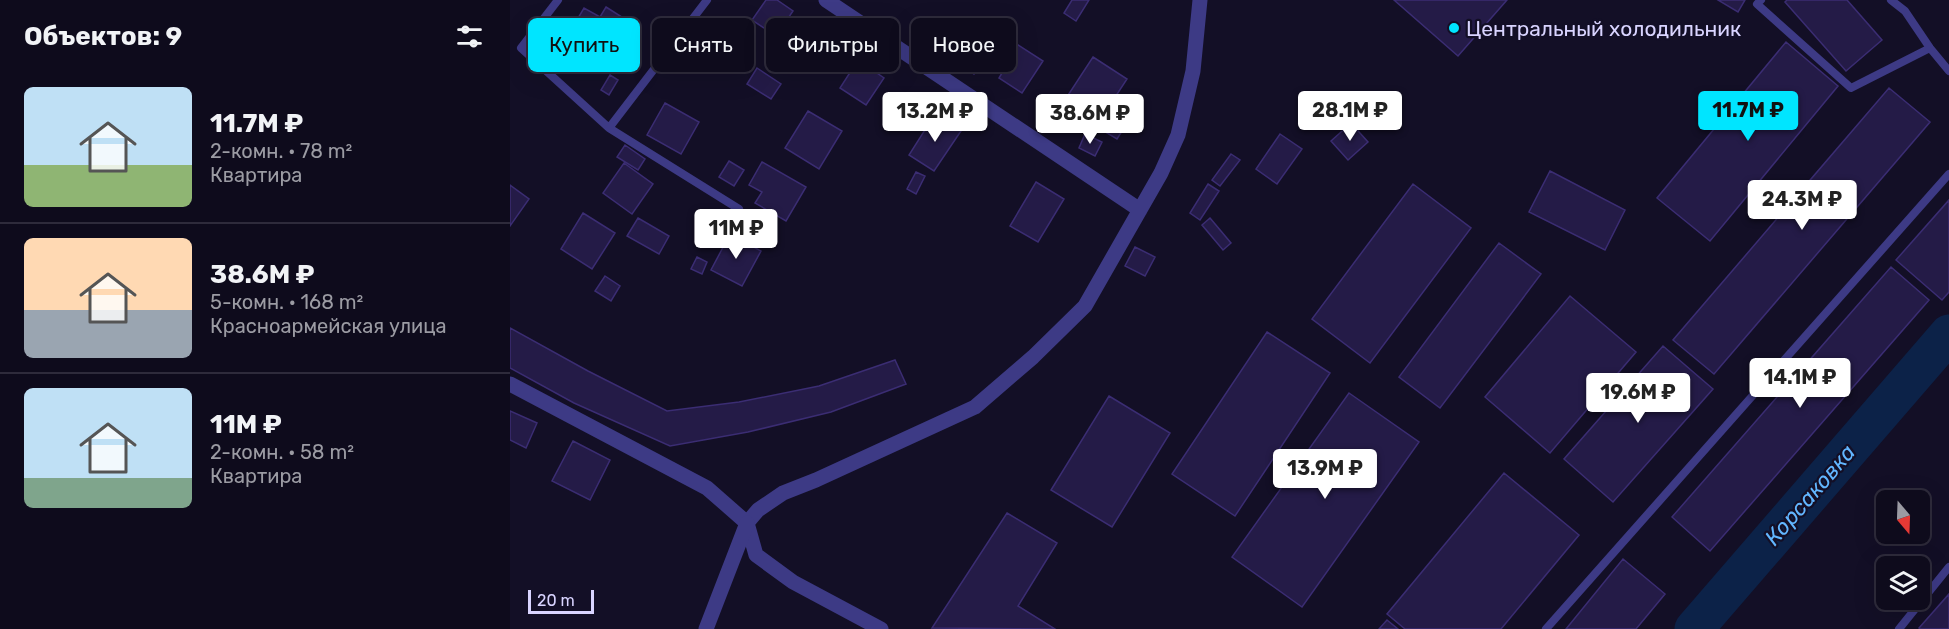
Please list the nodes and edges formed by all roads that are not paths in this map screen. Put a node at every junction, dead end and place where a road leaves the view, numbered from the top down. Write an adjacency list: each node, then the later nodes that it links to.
1 (558, 0): 9 (lane)
2 (707, 0): 9 (lane)
3 (826, 0): 12 (street)
4 (1200, 0): 12 (street)
5 (1761, 0): 7 (lane)
6 (1891, 0): 7 (lane)
7 (1930, 48): 8 (lane)
8 (1949, 71)
9 (609, 128): 11 (lane)
10 (1949, 174): 18 (lane)
11 (739, 209)
12 (1140, 210): 14 (street)
13 (510, 384): 14 (street)
14 (747, 523): 16 (street); 17 (street)
15 (1949, 567): 19 (lane)
16 (706, 629)
17 (881, 629)
18 (1546, 629)
19 (1899, 629)

